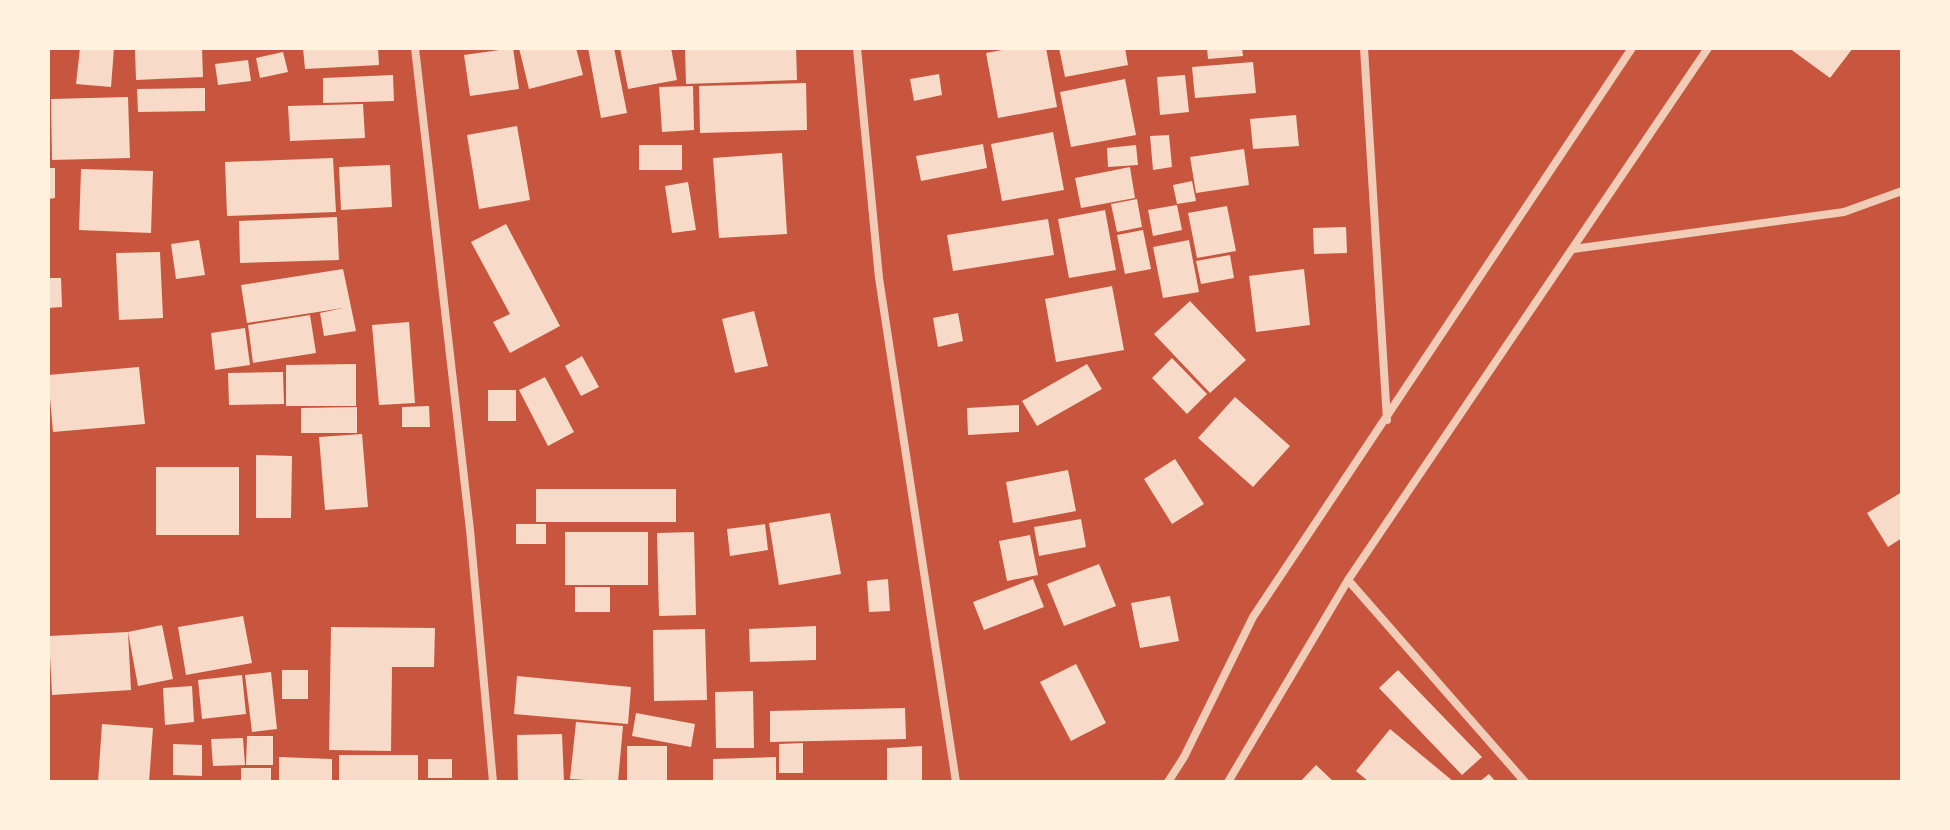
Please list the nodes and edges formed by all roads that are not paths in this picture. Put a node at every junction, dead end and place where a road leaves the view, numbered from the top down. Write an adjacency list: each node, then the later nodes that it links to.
1 (415, 48): 10 (street)
2 (857, 48): 11 (street)
3 (1364, 48): 8 (street)
4 (1632, 48): 8 (street)
5 (1708, 48): 7 (street)
6 (1902, 191): 7 (street)
7 (1573, 249): 9 (street)
8 (1387, 421): 12 (street)
9 (1348, 580): 13 (street); 14 (street)
10 (493, 782)
11 (956, 782)
12 (1168, 782)
13 (1228, 782)
14 (1525, 782)

